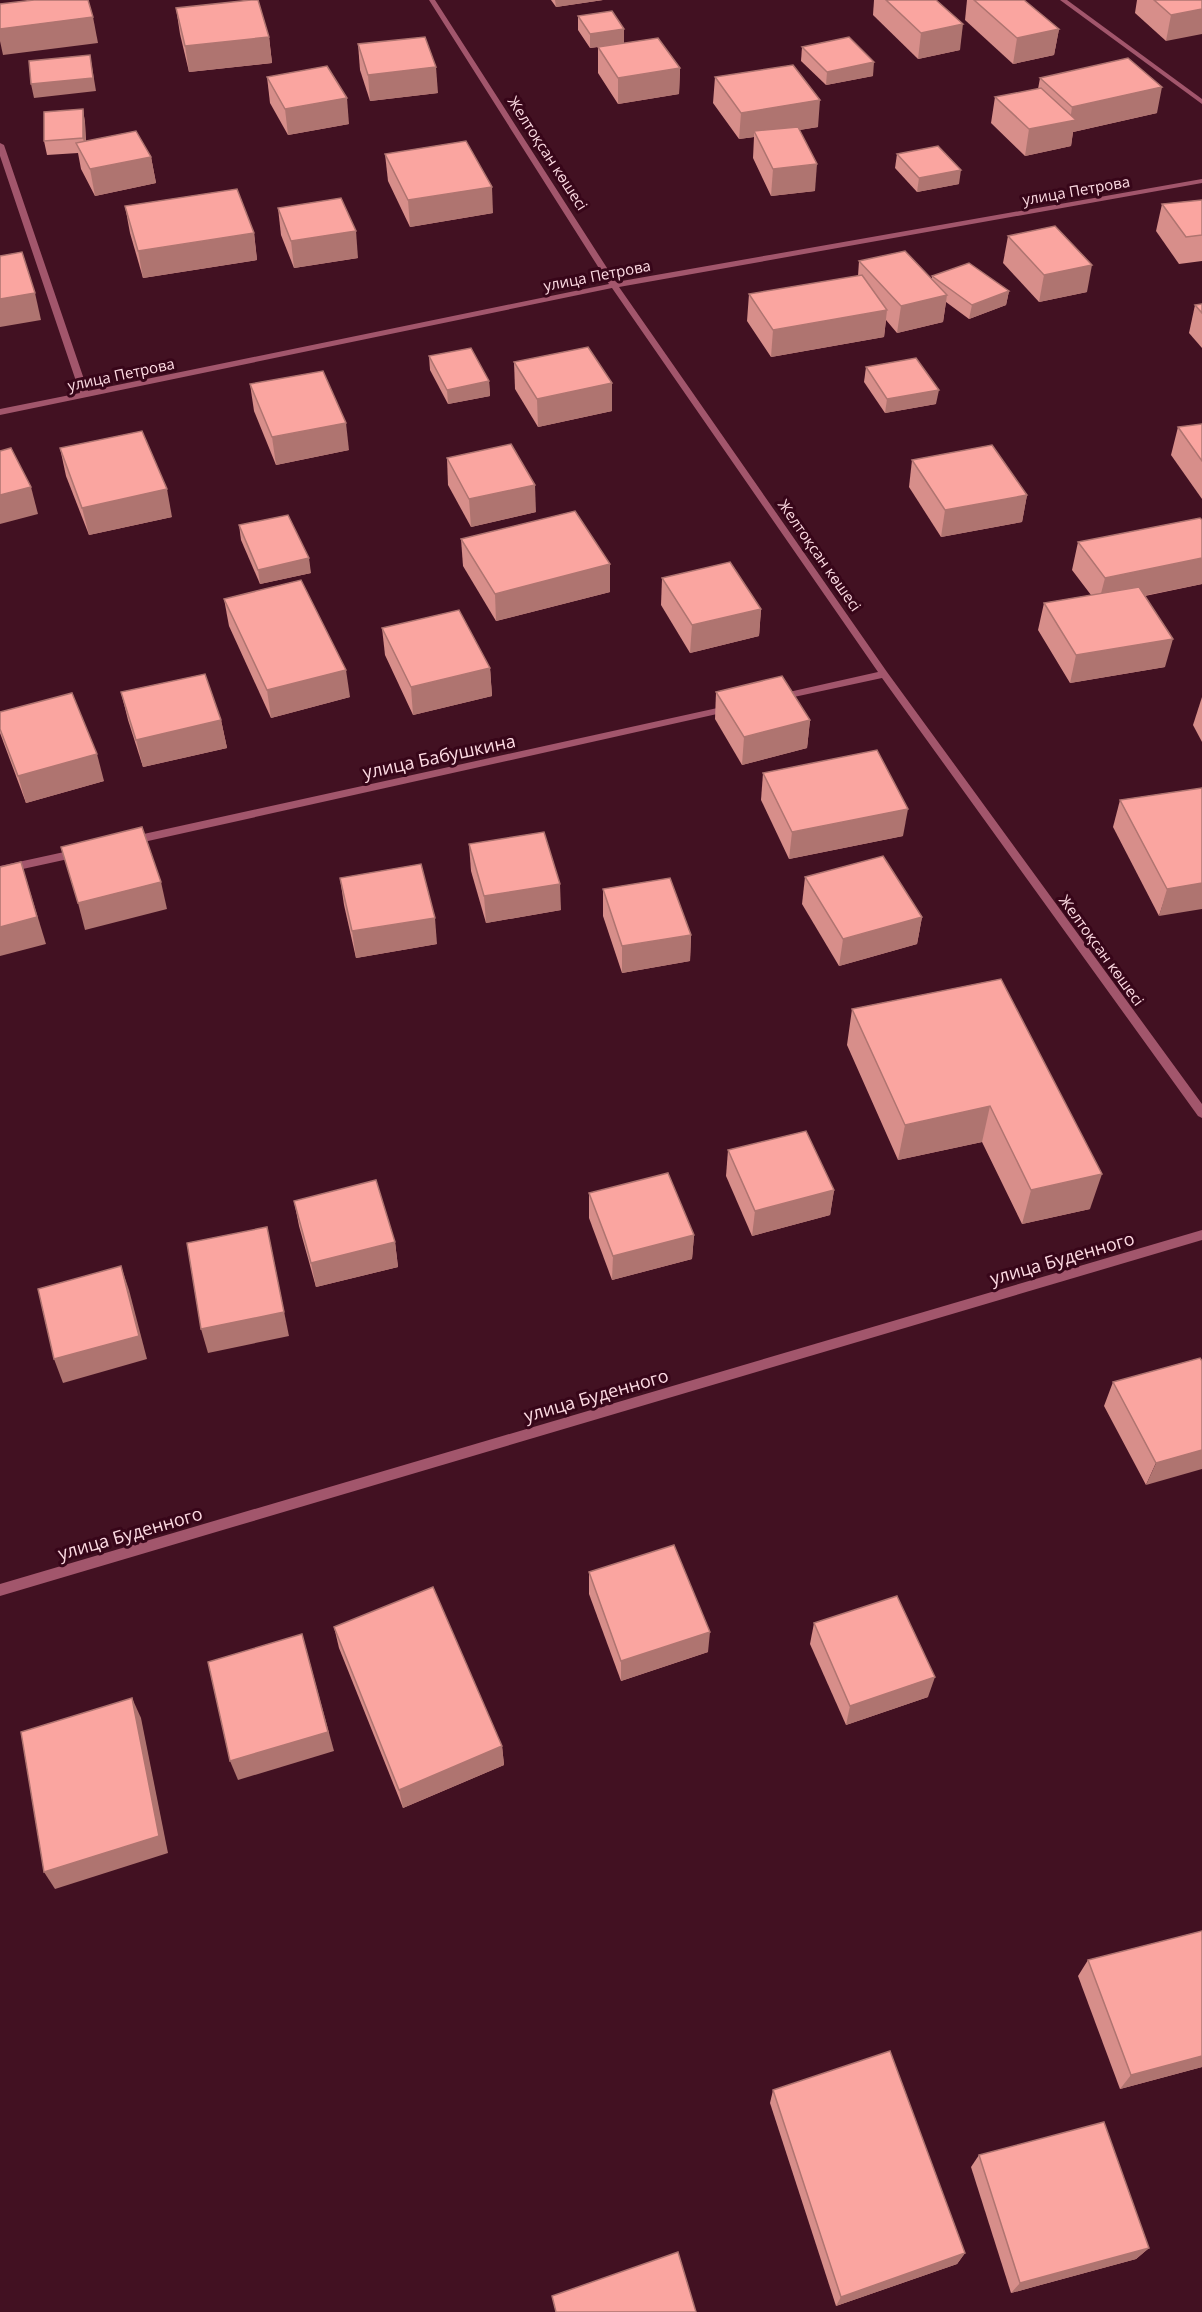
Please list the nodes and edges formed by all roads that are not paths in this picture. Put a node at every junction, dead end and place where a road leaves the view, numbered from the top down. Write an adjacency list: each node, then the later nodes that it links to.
1 (432, 0): 6 (street, Желтоқсан көшесі)
2 (1063, 0): 3 (street)
3 (1202, 102)
4 (0, 145): 7 (street)
5 (1202, 182): 6 (street, улица Петрова)
6 (614, 285): 7 (street, улица Петрова); 9 (street, Желтоқсан көшесі)
7 (85, 395): 8 (street, улица Петрова)
8 (0, 412)
9 (884, 674): 10 (street); 15 (street, Желтоқсан көшесі)
10 (768, 700)
11 (745, 705): 12 (street, улица Бабушкина)
12 (116, 844)
13 (93, 849): 14 (street)
14 (0, 870)
15 (1202, 1113)
16 (1202, 1235): 17 (street, улица Буденного)
17 (0, 1590)

